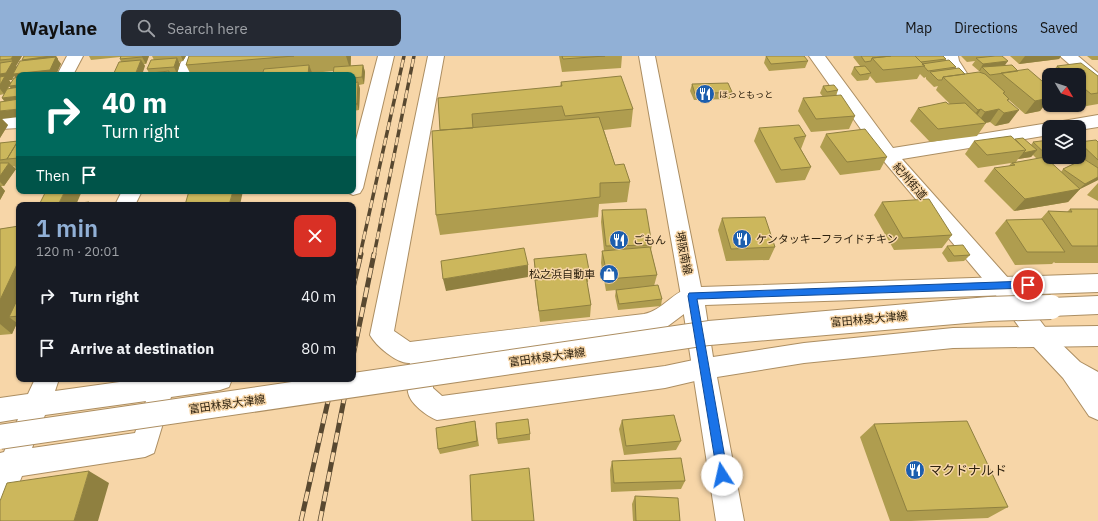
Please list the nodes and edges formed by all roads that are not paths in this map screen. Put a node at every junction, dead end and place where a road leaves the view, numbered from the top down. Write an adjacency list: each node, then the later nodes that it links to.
1 (75, 56): 9 (street)
2 (192, 56): 10 (street)
3 (386, 56): 13 (street)
4 (436, 56): 28 (street)
5 (647, 56): 24 (street, 堺阪南線)
6 (817, 56): 20 (street, 紀州街道)
7 (950, 56): 11 (street)
8 (1068, 56): 12 (street)
9 (67, 72)
10 (184, 72)
11 (960, 75)
12 (1098, 81)
13 (370, 118): 14 (street); 21 (street)
14 (356, 120)
15 (1098, 121): 18 (street)
16 (16, 122): 17 (street)
17 (0, 123)
18 (1086, 123)
19 (1042, 130): 20 (street)
20 (888, 155): 23 (street, 紀州街道)
21 (356, 176)
22 (1098, 283): 23 (street)
23 (1000, 285): 24 (street); 27 (street, 紀州街道)
24 (692, 296): 28 (street); 29 (street, 堺阪南線)
25 (1098, 306): 38 (street, 富田林泉大津線, bridge)
26 (1098, 336): 27 (street)
27 (1040, 338): 29 (street); 30 (street, 紀州街道)
28 (438, 349): 29 (street)
29 (703, 369): 41 (street, 堺阪南線)
30 (1071, 370): 33 (street); 36 (street)
31 (46, 382): 35 (street)
32 (198, 382): 34 (street)
33 (1098, 384)
34 (162, 387): 35 (street); 39 (street)
35 (37, 405): 37 (street); 39 (street)
36 (1098, 408)
37 (0, 410)
38 (0, 437)
39 (7, 465): 40 (street)
40 (0, 496)
41 (730, 521)

